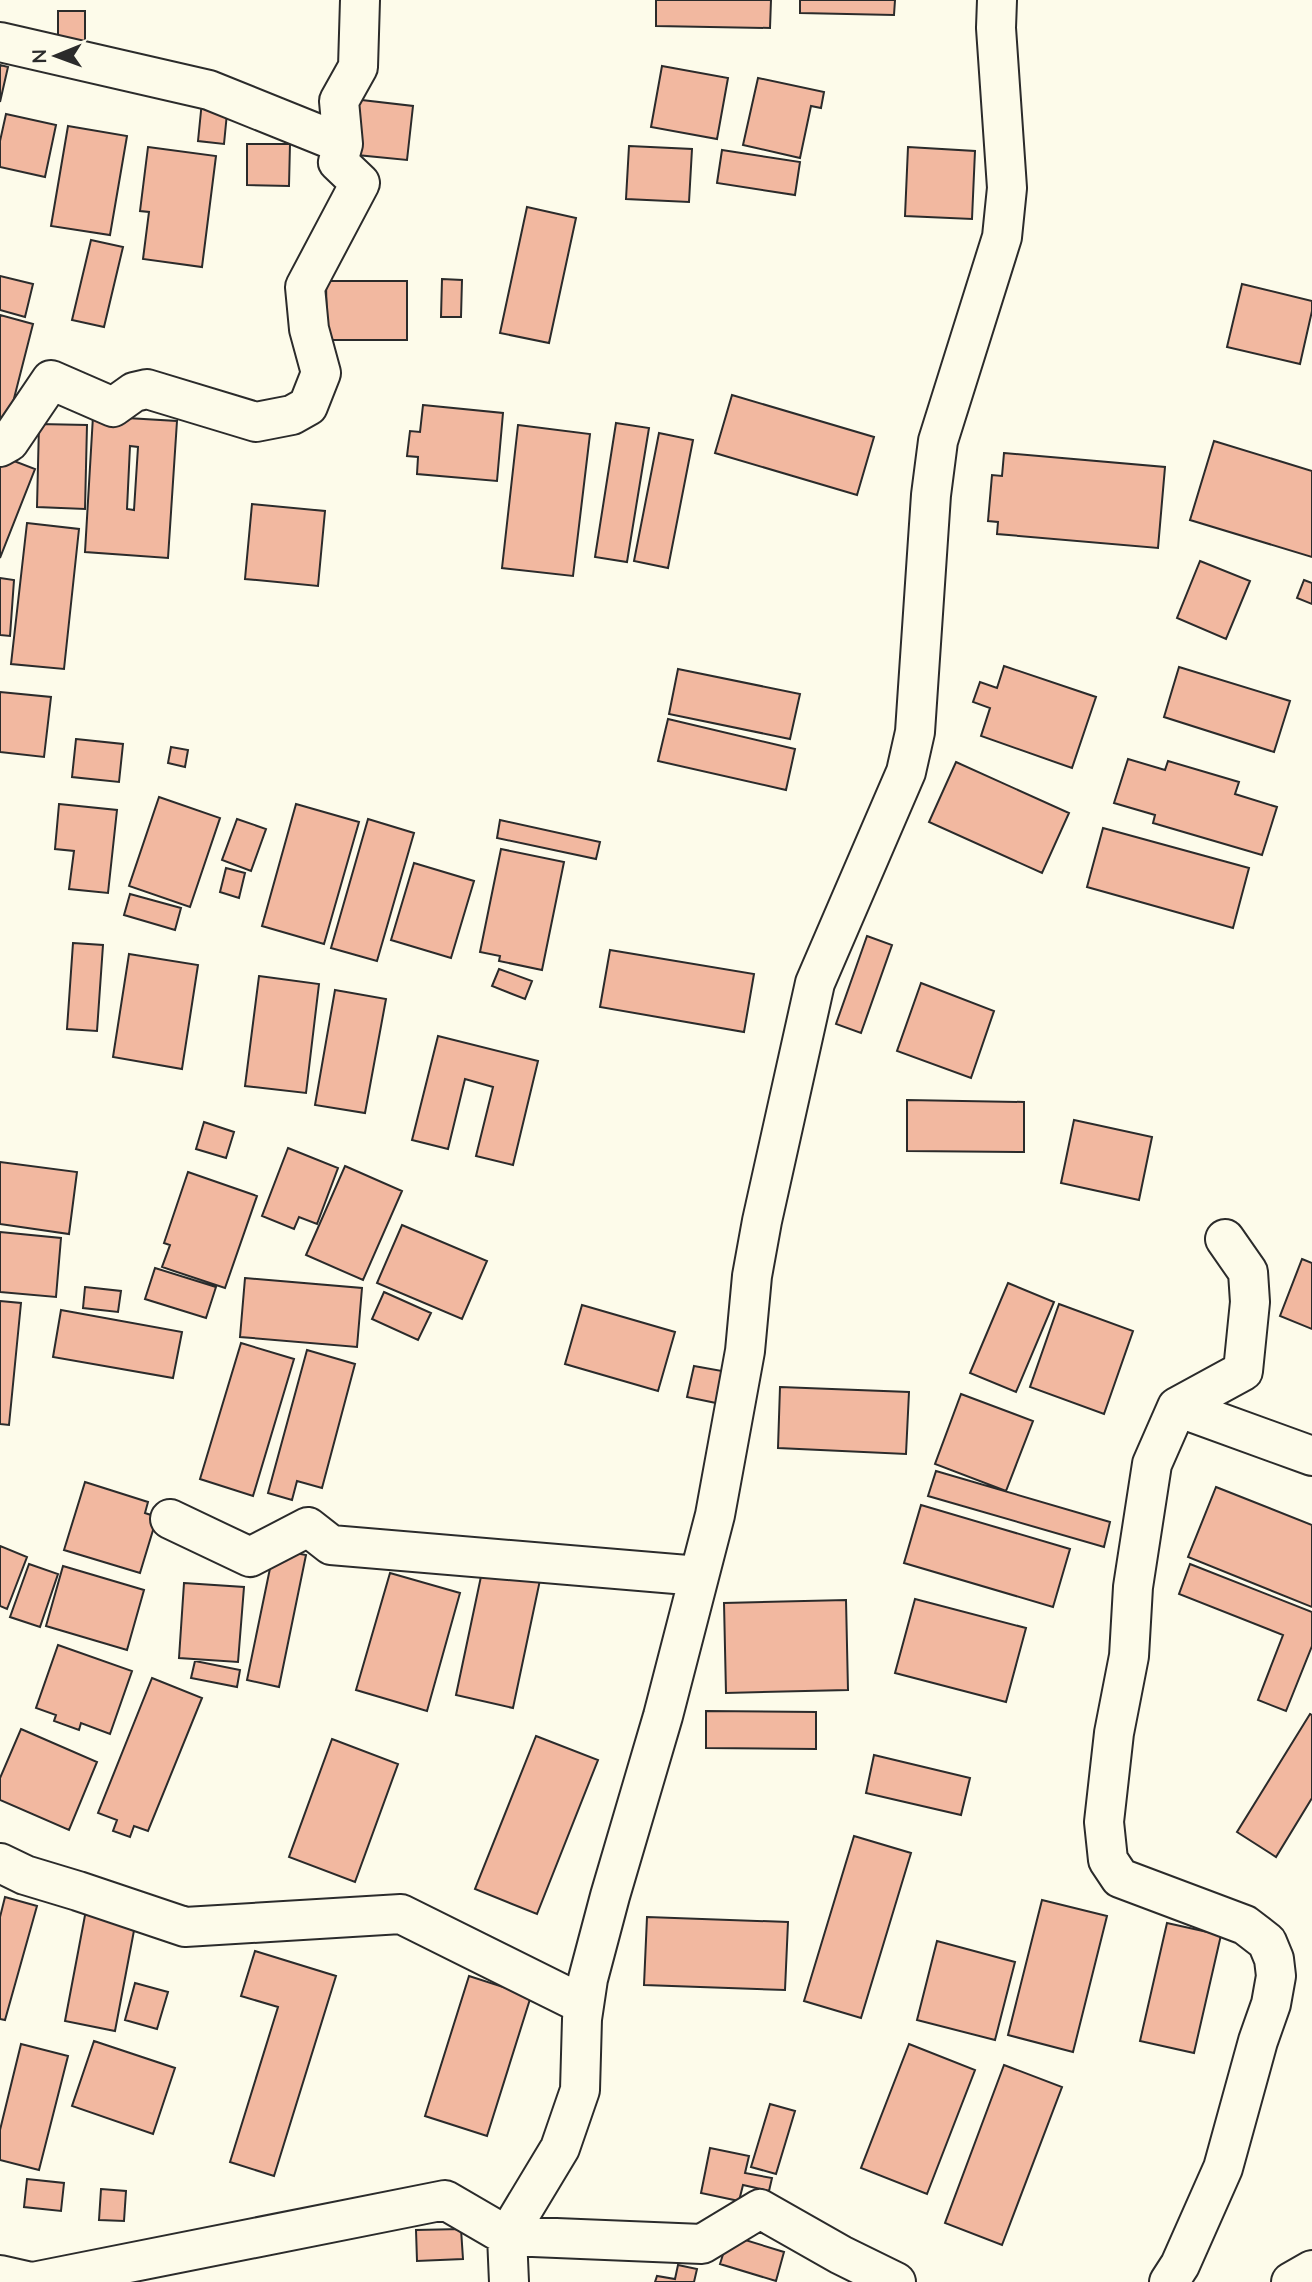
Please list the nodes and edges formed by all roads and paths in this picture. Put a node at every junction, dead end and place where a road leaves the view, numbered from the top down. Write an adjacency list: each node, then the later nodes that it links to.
1 (360, 0): 4 (street)
2 (997, 0): 10 (street)
3 (0, 42): 4 (street)
4 (343, 144): 5 (street)
5 (0, 447)
6 (1225, 1239): 7 (street)
7 (1177, 1406): 8 (street); 19 (street)
8 (1312, 1456)
9 (170, 1519): 10 (street)
10 (699, 1576): 12 (street)
11 (0, 1863): 12 (street)
12 (584, 2005): 13 (street)
13 (507, 2236): 16 (street); 17 (street); 18 (street)
14 (1312, 2270): 20 (street)
15 (0, 2274): 16 (street)
16 (32, 2282)
17 (509, 2282)
18 (896, 2282)
19 (1169, 2282)
20 (1291, 2282)

